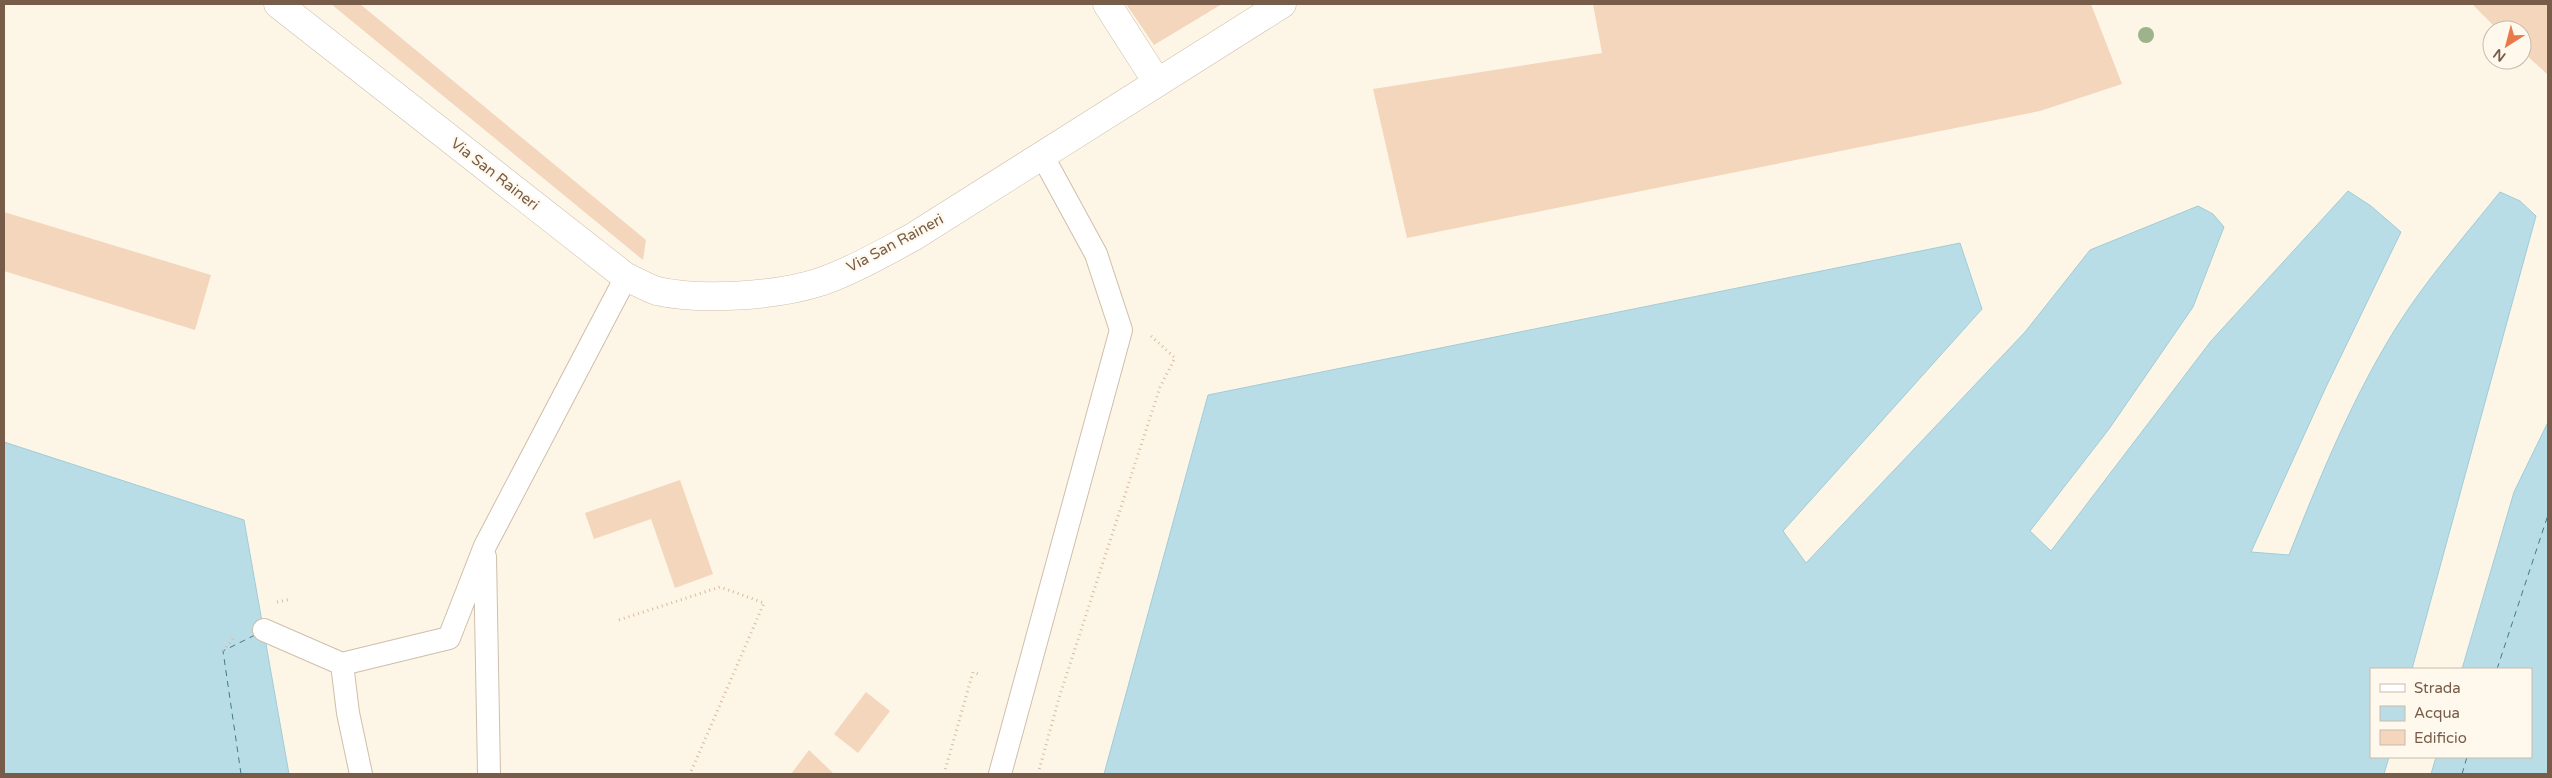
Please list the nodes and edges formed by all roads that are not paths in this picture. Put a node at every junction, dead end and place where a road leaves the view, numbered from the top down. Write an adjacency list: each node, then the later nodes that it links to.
1 (278, 4): 6 (street, Via San Raineri)
2 (1107, 4): 4 (street)
3 (1282, 4): 4 (street, Via San Raineri)
4 (1157, 82): 5 (street, Via San Raineri)
5 (1042, 155): 6 (street, Via San Raineri); 12 (lane)
6 (626, 277): 7 (lane)
7 (485, 546): 9 (lane); 11 (lane)
8 (264, 630): 9 (lane)
9 (342, 664): 10 (lane)
10 (361, 774)
11 (489, 774)
12 (1000, 774)

